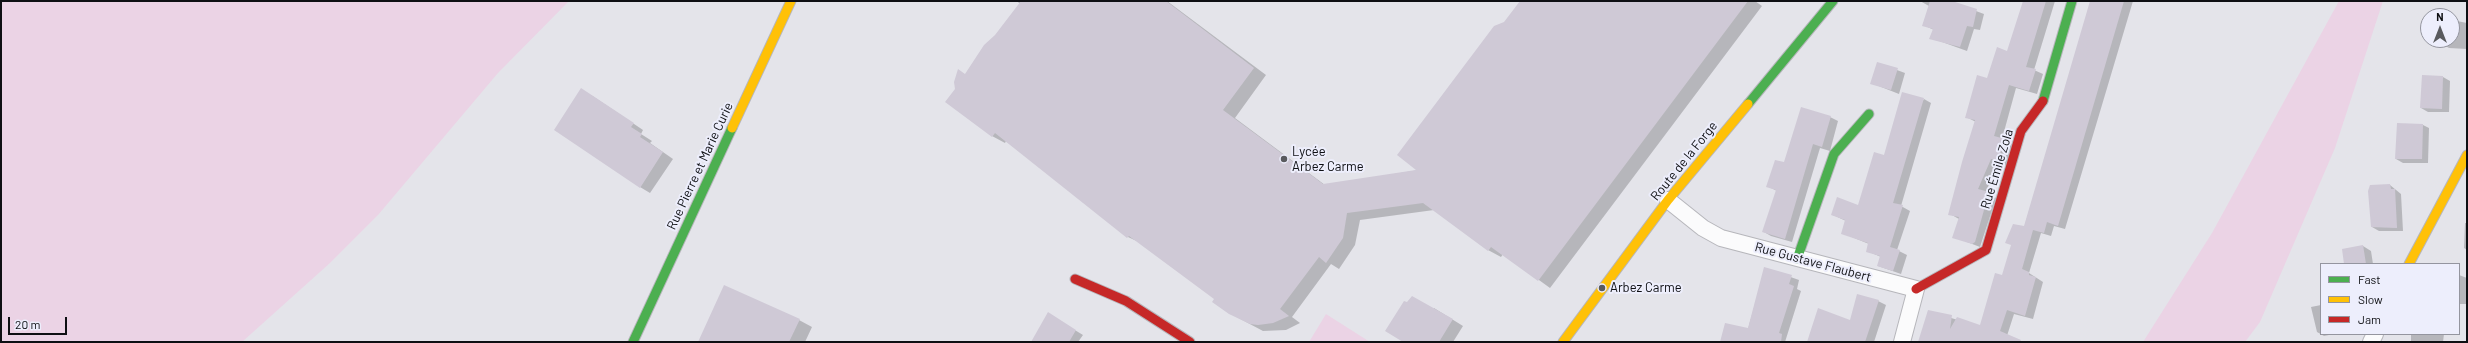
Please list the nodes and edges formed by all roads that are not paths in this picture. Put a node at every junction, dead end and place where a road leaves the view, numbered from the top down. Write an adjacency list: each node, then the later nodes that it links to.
1 (791, 1): 11 (street, Rue Pierre et Marie Curie)
2 (1833, 1): 6 (street, Route de la Forge)
3 (2072, 1): 10 (street, Rue Émile Zola)
4 (1870, 114): 7 (street)
5 (2467, 155): 8 (street)
6 (1668, 200): 7 (street, Rue Gustave Flaubert); 13 (street, Route de la Forge)
7 (1797, 259): 10 (street, Rue Gustave Flaubert)
8 (2411, 263)
9 (1074, 279): 12 (street)
10 (1916, 289): 14 (street)
11 (633, 342)
12 (1190, 342)
13 (1563, 342)
14 (1902, 342)

